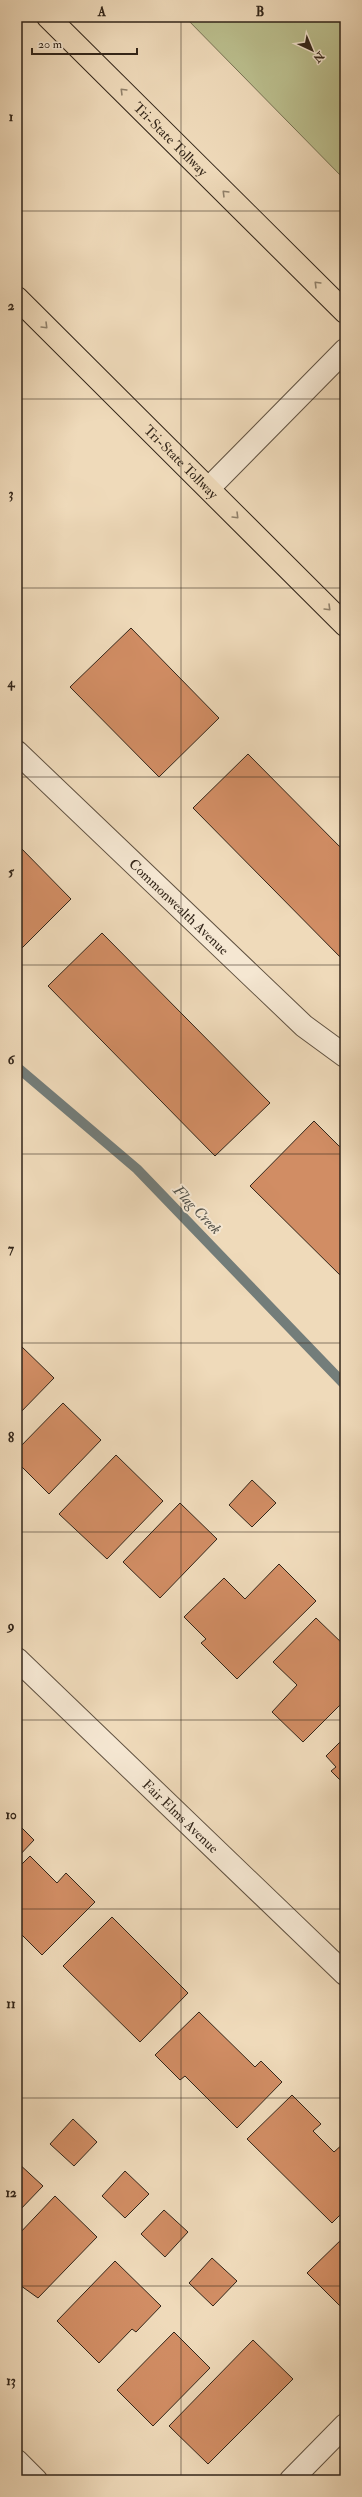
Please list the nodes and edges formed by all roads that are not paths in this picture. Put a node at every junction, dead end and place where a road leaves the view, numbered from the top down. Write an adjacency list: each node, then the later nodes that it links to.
1 (48, 17): 3 (highway, Tri-State Tollway, one-way to 1)
2 (17, 298): 5 (highway, Tri-State Tollway, one-way to 5)
3 (345, 312)
4 (345, 350): 5 (street)
5 (209, 488): 6 (highway, Tri-State Tollway, one-way to 6)
6 (345, 625)
7 (17, 752): 8 (street, Commonwealth Avenue)
8 (345, 1056)
9 (17, 1659): 10 (street, Fair Elms Avenue)
10 (345, 1974)
11 (345, 2425): 14 (street)
12 (17, 2461): 13 (street)
13 (36, 2480)
14 (291, 2480)

